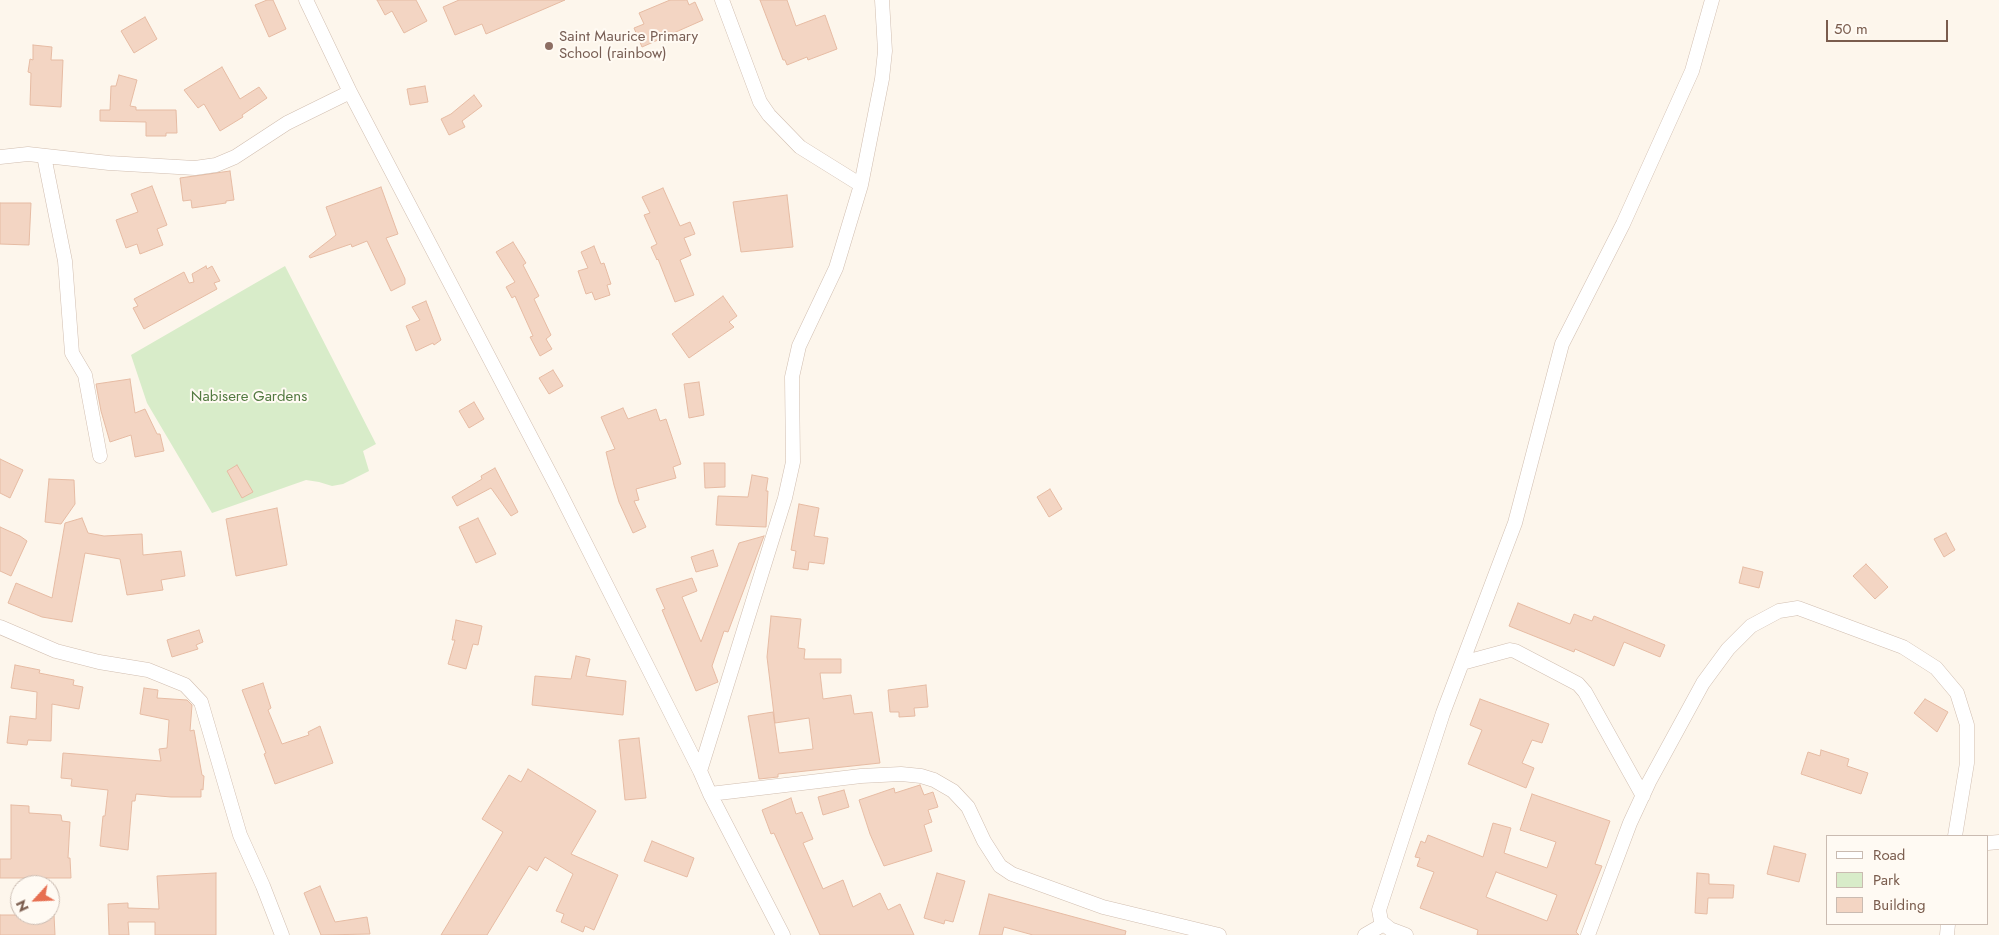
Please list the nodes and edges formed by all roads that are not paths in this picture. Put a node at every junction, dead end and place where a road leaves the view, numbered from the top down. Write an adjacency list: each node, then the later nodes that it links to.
1 (306, 0): 5 (street)
2 (722, 0): 8 (street)
3 (882, 0): 8 (street)
4 (1712, 0): 11 (street)
5 (350, 92): 6 (street); 12 (street)
6 (44, 156): 7 (street); 9 (street)
7 (0, 157)
8 (861, 185): 12 (street)
9 (100, 456)
10 (0, 627): 18 (street)
11 (1462, 663): 14 (street); 16 (street)
12 (700, 770): 13 (street)
13 (710, 794): 17 (street); 19 (street)
14 (1643, 796): 15 (street); 22 (street)
15 (1955, 835)
16 (1384, 924): 20 (street); 21 (street)
17 (1212, 934)
18 (282, 935)
19 (783, 935)
20 (1365, 935)
21 (1406, 935)
22 (1588, 935)

